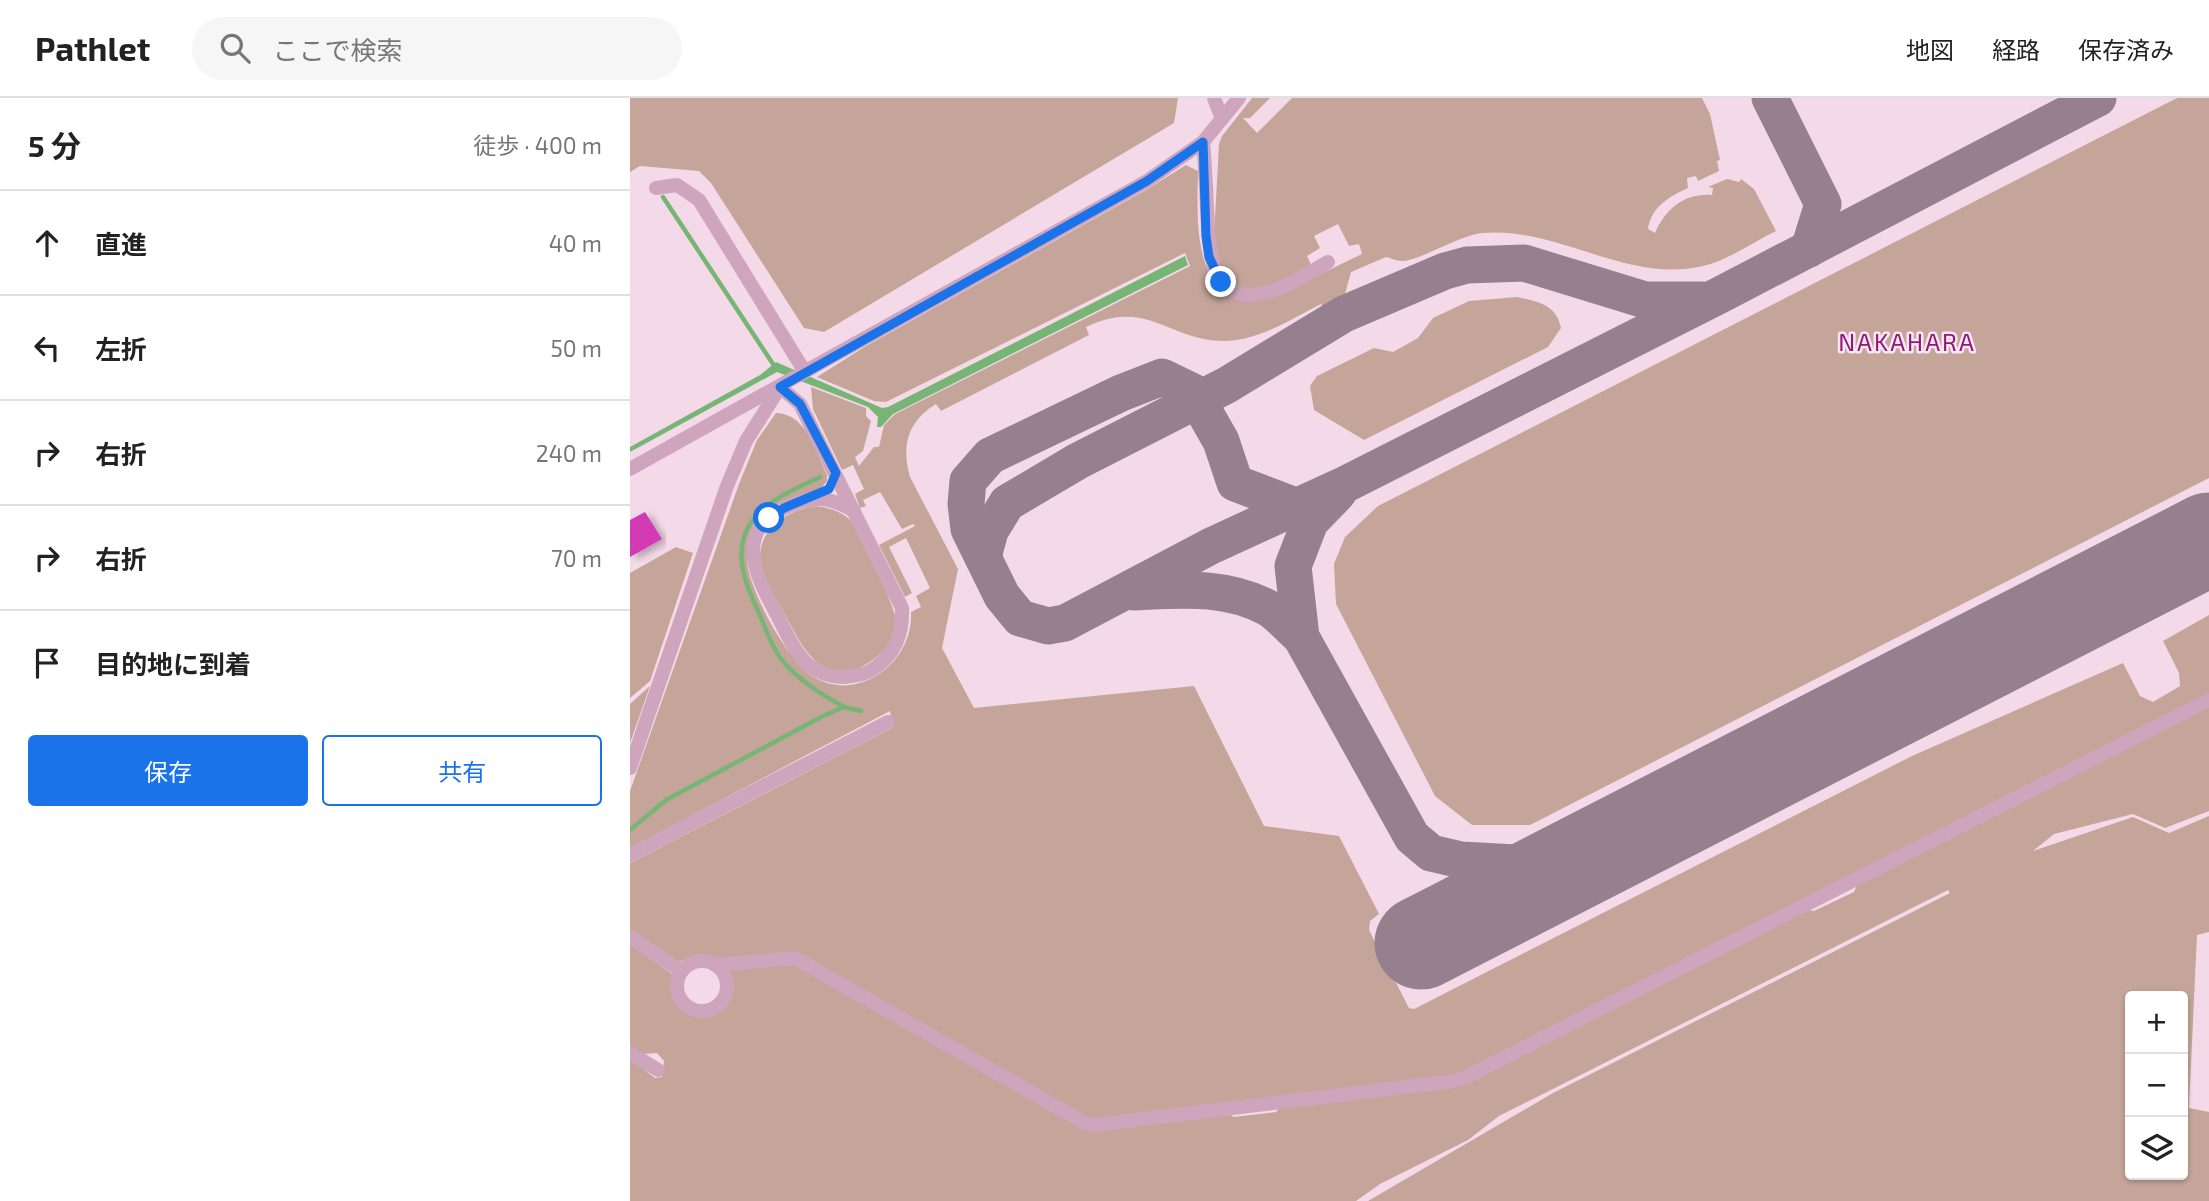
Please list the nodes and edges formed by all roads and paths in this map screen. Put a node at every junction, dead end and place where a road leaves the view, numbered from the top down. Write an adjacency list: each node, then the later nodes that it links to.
1 (1214, 98): 3 (lane)
2 (1239, 98): 3 (lane)
3 (1222, 119): 4 (lane)
4 (1203, 142): 6 (lane); 7 (lane)
5 (656, 188): 7 (lane)
6 (1328, 262)
7 (805, 372): 8 (lane)
8 (786, 384): 9 (lane); 10 (lane); 15 (lane)
9 (630, 469)
10 (836, 473): 11 (lane); 12 (lane)
11 (817, 497): 12 (lane); 12 (lane)
12 (854, 511)
13 (2209, 700): 18 (lane)
14 (888, 722): 16 (lane)
15 (630, 768)
16 (630, 855)
17 (630, 937): 19 (lane)
18 (715, 965): 19 (lane); 19 (lane)
19 (681, 971)
20 (630, 1053): 21 (lane)
21 (657, 1070)

